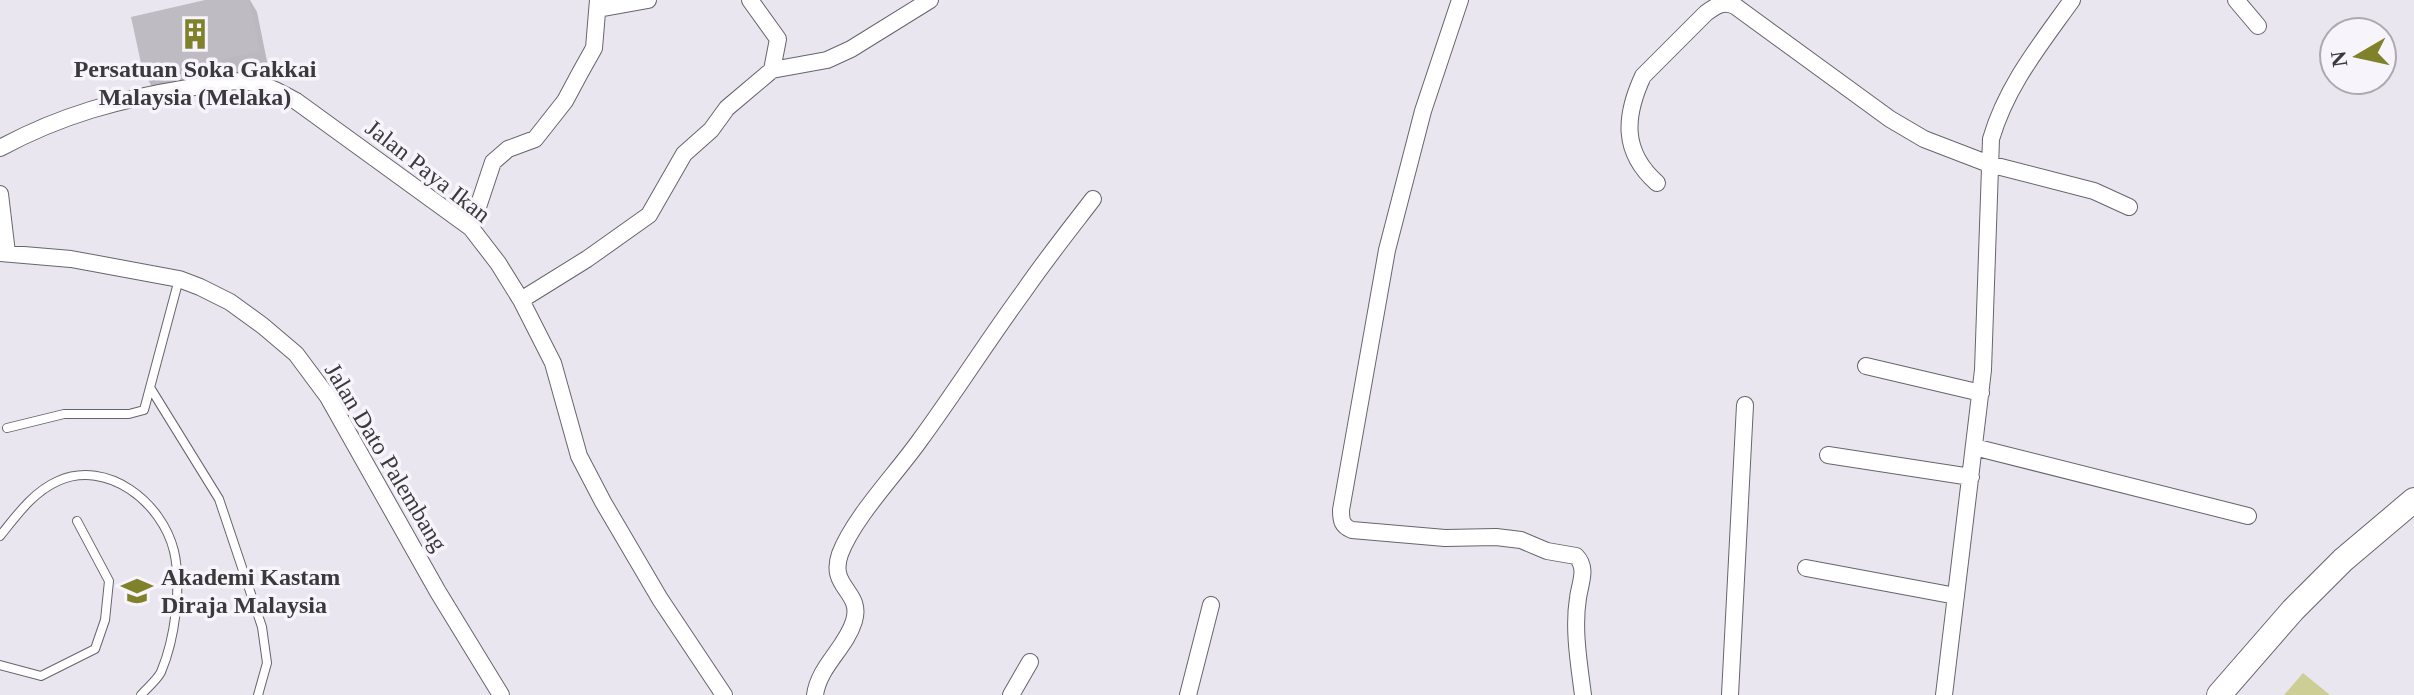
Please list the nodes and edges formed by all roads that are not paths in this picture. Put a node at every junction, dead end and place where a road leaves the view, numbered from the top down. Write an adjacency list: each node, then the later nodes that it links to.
1 (648, 0): 7 (street)
2 (750, 0): 9 (street)
3 (930, 0): 9 (street)
4 (1460, 0): 44 (street)
5 (2236, 0): 8 (street)
6 (2065, 2): 11 (street)
7 (598, 5): 16 (street)
8 (2258, 26)
9 (772, 70): 19 (street)
10 (0, 148): 16 (street, Jalan Paya Ikan)
11 (1989, 164): 12 (street); 15 (street); 22 (street)
12 (1657, 183)
13 (0, 194): 17 (street)
14 (1093, 199): 41 (street)
15 (2129, 207)
16 (471, 228): 19 (street, Jalan Paya Ikan)
17 (3, 253): 18 (street, Jalan Dato Palembang)
18 (179, 279): 21 (lane); 39 (street, Jalan Dato Palembang)
19 (521, 300): 40 (street, Jalan Paya Ikan)
20 (1866, 366): 22 (street)
21 (151, 389): 24 (lane); 38 (lane)
22 (1981, 393): 25 (street)
23 (1745, 405): 45 (street)
24 (7, 428)
25 (1974, 447): 27 (street); 29 (street)
26 (1828, 455): 27 (street)
27 (1971, 477): 33 (street)
28 (2414, 500): 47 (main road)
29 (2248, 516)
30 (77, 521): 36 (lane)
31 (0, 536): 37 (lane)
32 (1806, 568): 33 (street)
33 (1956, 596): 46 (street)
34 (1211, 605): 43 (street)
35 (1030, 662): 42 (street)
36 (0, 665)
37 (141, 695)
38 (258, 695)
39 (501, 695)
40 (724, 695)
41 (815, 695)
42 (1011, 695)
43 (1188, 695)
44 (1583, 695)
45 (1730, 695)
46 (1944, 695)
47 (2219, 695)

